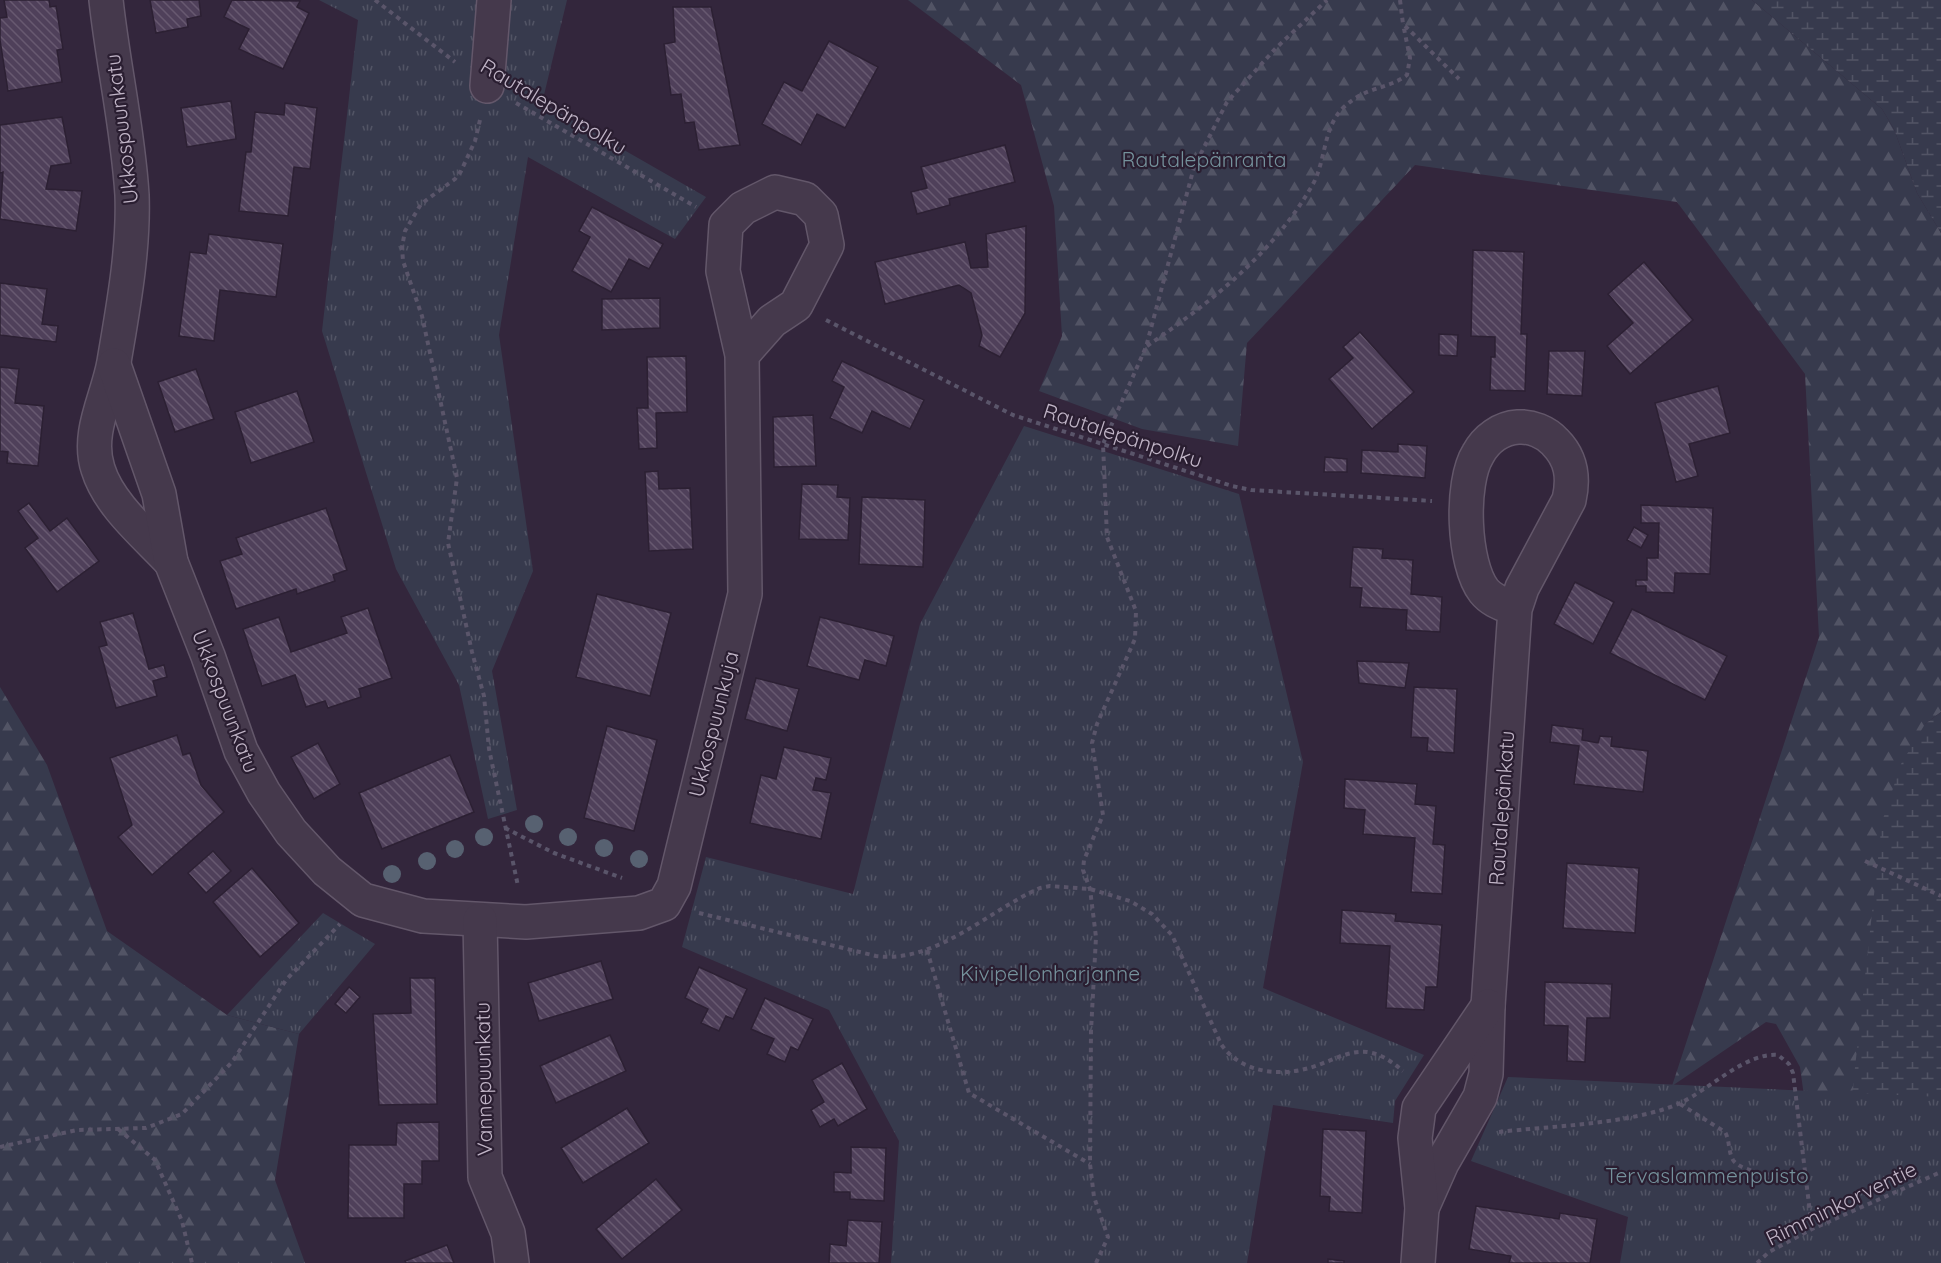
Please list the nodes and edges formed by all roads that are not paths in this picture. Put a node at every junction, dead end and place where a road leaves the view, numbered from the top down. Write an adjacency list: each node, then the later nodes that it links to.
1 (106, 0): 5 (street, Ukkospuunkatu)
2 (494, 0): 3 (street)
3 (487, 86)
4 (742, 356): 4 (street, Ukkospuunkuja); 8 (street, Ukkospuunkuja)
5 (114, 365): 6 (street, Ukkospuunkatu); 6 (street, Ukkospuunkatu)
6 (171, 562): 8 (street, Ukkospuunkatu)
7 (1515, 609): 7 (street, Rautalepänkatu); 9 (street, Rautalepänkatu)
8 (480, 920): 11 (street, Vannepuunkatu)
9 (1488, 1006): 10 (street, Rautalepänkatu); 10 (street, Rautalepänkatu)
10 (1422, 1208): 13 (street, Rautalepänkatu)
11 (510, 1248): 12 (street, Vannepuunkatu)
12 (535, 1263)
13 (1418, 1263)

